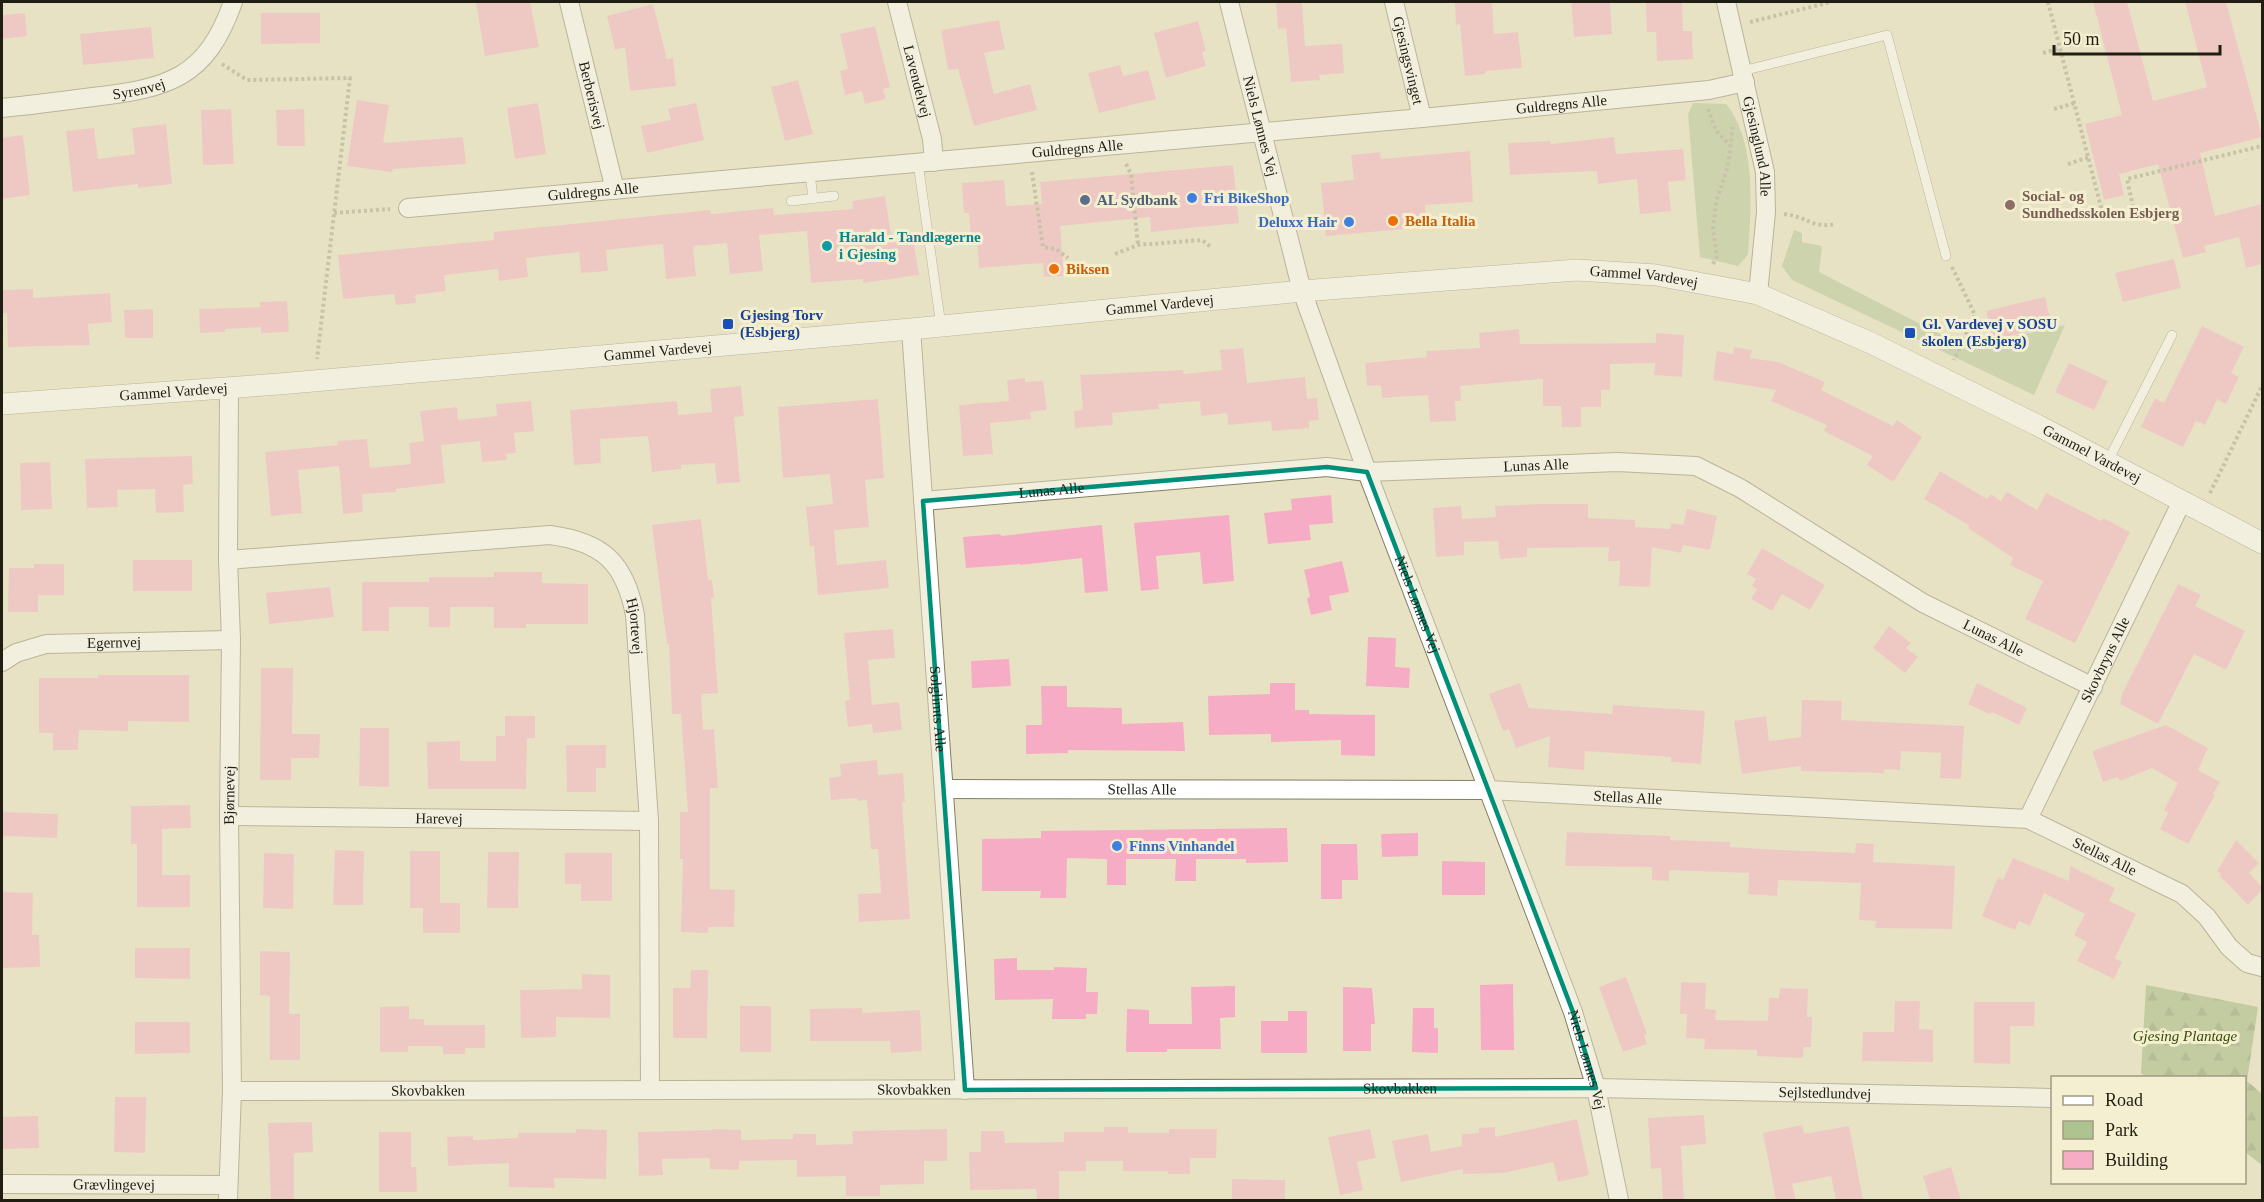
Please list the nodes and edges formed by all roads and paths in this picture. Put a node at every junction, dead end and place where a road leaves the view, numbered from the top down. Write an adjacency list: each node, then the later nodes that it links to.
1 (233, 2): 12 (street, Syrenvej)
2 (568, 2): 29 (street, Berberisvej)
3 (897, 2): 26 (street, Lavendelvej)
4 (1229, 2): 20 (street, Niels Lønnes Vej)
5 (1394, 2): 18 (street, Gjesingsvinget)
6 (1726, 2): 9 (street, Gjesinglund Alle)
7 (1831, 2): 9 (path)
8 (2048, 2): 10 (path)
9 (1731, 27): 13 (street, Gjesinglund Alle)
10 (2060, 48): 11 (path); 15 (path)
11 (2043, 53)
12 (206, 55): 16 (street, Syrenvej); 36 (path)
13 (1744, 76): 14 (street, Guldregns Alle); 35 (street, Gjesinglund Alle); 42 (lane)
14 (1709, 90): 18 (street, Guldregns Alle); 21 (path)
15 (2075, 103): 17 (path); 24 (path)
16 (2, 108)
17 (2054, 109)
18 (1422, 118): 20 (street, Guldregns Alle)
19 (1734, 121): 21 (path)
20 (1261, 133): 23 (street, Guldregns Alle); 45 (street, Niels Lønnes Vej)
21 (1730, 146): 44 (path)
22 (2262, 146): 33 (path)
23 (1029, 153): 26 (street, Guldregns Alle); 43 (path)
24 (2089, 158): 27 (path); 37 (path)
25 (1124, 161): 39 (path)
26 (926, 162): 28 (street, Guldregns Alle); 47 (lane)
27 (2068, 164)
28 (810, 172): 29 (street, Guldregns Alle); 31 (lane)
29 (615, 190): 34 (street, Guldregns Alle)
30 (834, 196): 31 (lane)
31 (813, 199): 32 (lane)
32 (791, 201)
33 (2133, 207)
34 (408, 208): 36 (path)
35 (1766, 212): 38 (path); 46 (street, Gjesinglund Alle)
36 (334, 213): 51 (path)
37 (2103, 215)
38 (1835, 224)
39 (1138, 245): 40 (path); 41 (path)
40 (1211, 247)
41 (1115, 254)
42 (1946, 256): 50 (path)
43 (1068, 258)
44 (1705, 285): 45 (street, Gammel Vardevej); 46 (street, Gammel Vardevej)
45 (1302, 291): 47 (street, Gammel Vardevej); 56 (street, Niels Lønnes Vej)
46 (1758, 294): 50 (street, Gammel Vardevej)
47 (941, 326): 48 (street, Gammel Vardevej)
48 (911, 328): 51 (street, Gammel Vardevej); 57 (street, Solglimts Alle)
49 (2172, 335): 55 (lane)
50 (1944, 380): 55 (street, Gammel Vardevej)
51 (314, 381): 53 (street, Gammel Vardevej)
52 (2262, 386): 59 (path)
53 (229, 388): 54 (street, Gammel Vardevej); 61 (street, Bjørnevej)
54 (2, 404)
55 (2107, 463): 58 (street, Gammel Vardevej)
56 (1367, 472): 57 (street, Lunas Alle); 64 (street, Lunas Alle); 66 (street, Niels Lønnes Vej)
57 (923, 501): 65 (street, Solglimts Alle)
58 (2182, 501): 59 (street, Gammel Vardevej); 64 (street, Skovbryns Alle)
59 (2202, 511): 60 (street, Gammel Vardevej)
60 (2262, 543)
61 (228, 560): 62 (street, Bjørnevej); 69 (street, Hjortevej)
62 (231, 640): 63 (street, Egernvej); 67 (street, Bjørnevej)
63 (2, 662)
64 (2093, 687): 68 (street, Skovbryns Alle)
65 (944, 789): 66 (street, Stellas Alle); 73 (street, Solglimts Alle)
66 (1489, 790): 68 (street, Stellas Alle); 71 (street, Niels Lønnes Vej)
67 (229, 816): 69 (street, Harevej); 74 (street, Bjørnevej)
68 (2028, 819): 70 (street, Stellas Alle)
69 (649, 821): 72 (street, Hjortevej)
70 (2262, 967)
71 (1596, 1088): 73 (street, Skovbakken); 75 (street, Sejlstedlundvej); 78 (street, Niels Lønnes Vej)
72 (650, 1090): 73 (street, Skovbakken); 74 (street, Skovbakken)
73 (965, 1090)
74 (232, 1091): 77 (street, Bjørnevej)
75 (2051, 1098)
76 (2, 1184): 77 (street, Grævlingevej)
77 (228, 1193)
78 (1619, 1200)

